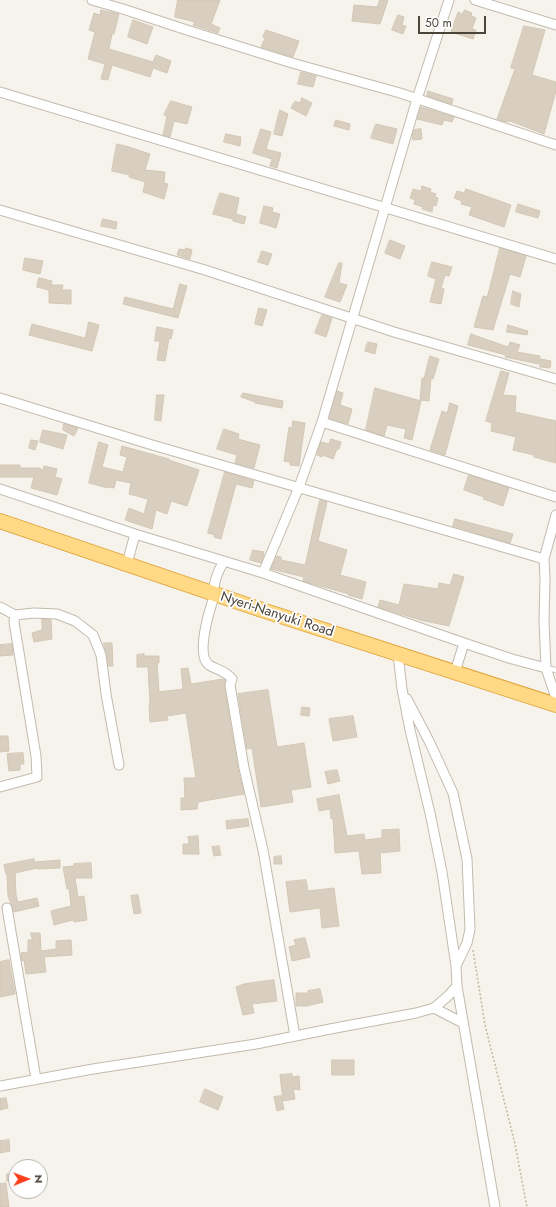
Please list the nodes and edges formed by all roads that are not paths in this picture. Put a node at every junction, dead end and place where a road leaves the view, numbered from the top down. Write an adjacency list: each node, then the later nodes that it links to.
1 (92, 0): 6 (street)
2 (449, 0): 6 (street)
3 (475, 0): 4 (street)
4 (556, 25)
5 (0, 92): 8 (street)
6 (417, 99): 7 (street); 8 (street)
7 (556, 144)
8 (385, 208): 10 (street); 11 (street)
9 (0, 210): 11 (street)
10 (556, 258)
11 (352, 318): 12 (street); 14 (street)
12 (556, 379)
13 (0, 398): 15 (street)
14 (322, 422): 15 (street); 17 (street)
15 (299, 487): 21 (street); 24 (street)
16 (0, 489): 20 (street)
17 (556, 497)
18 (556, 515): 21 (street)
19 (0, 521): 23 (highway, Nyeri-Nanyuki Road)
20 (135, 534): 22 (street); 23 (street)
21 (544, 559): 30 (street)
22 (224, 561): 24 (street); 25 (street)
23 (127, 564): 25 (highway, Nyeri-Nanyuki Road)
24 (263, 573): 28 (street)
25 (213, 596): 29 (highway, Nyeri-Nanyuki Road); 43 (street)
26 (0, 607): 27 (street)
27 (15, 615): 36 (street); 37 (street)
28 (464, 643): 30 (street); 32 (street)
29 (398, 654): 32 (highway, Nyeri-Nanyuki Road); 33 (street)
30 (546, 668): 31 (lane); 34 (street)
31 (556, 670)
32 (455, 672): 35 (highway, Nyeri-Nanyuki Road)
33 (402, 689): 39 (street); 39 (street)
34 (556, 698)
35 (556, 705)
36 (119, 765)
37 (0, 787)
38 (7, 908): 44 (street)
39 (456, 966): 40 (street)
40 (457, 986): 41 (street); 42 (street)
41 (434, 1008): 42 (street); 43 (street)
42 (463, 1023): 46 (street)
43 (295, 1036): 44 (street)
44 (36, 1079): 45 (street)
45 (0, 1086)
46 (495, 1207)

